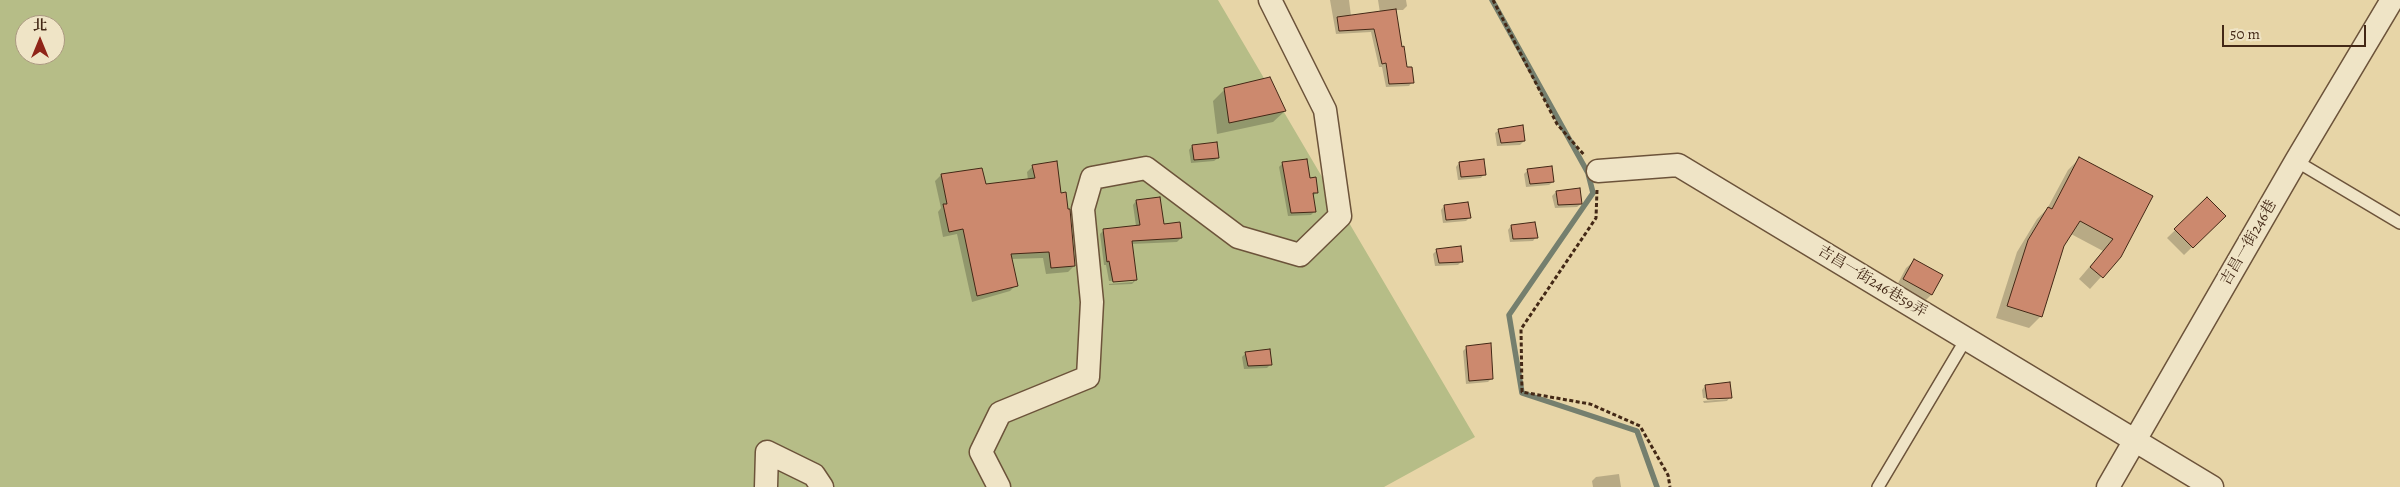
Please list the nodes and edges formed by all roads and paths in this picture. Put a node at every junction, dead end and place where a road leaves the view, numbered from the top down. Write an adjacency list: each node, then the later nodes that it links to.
1 (1270, 0): 11 (street)
2 (1493, 0): 5 (path)
3 (2392, 0): 4 (street, 吉昌一街246巷)
4 (2296, 161): 6 (lane); 8 (street, 吉昌一街246巷)
5 (1598, 171): 7 (street, 吉昌一街246巷59弄); 12 (path)
6 (2400, 223)
7 (1966, 339): 8 (street, 吉昌一街246巷59弄); 13 (lane)
8 (2134, 442): 14 (street, 吉昌一街246巷); 15 (street, 吉昌一街246巷59弄)
9 (766, 487): 10 (street)
10 (822, 487)
11 (999, 487)
12 (1670, 487)
13 (1878, 487)
14 (2108, 487)
15 (2212, 487)

